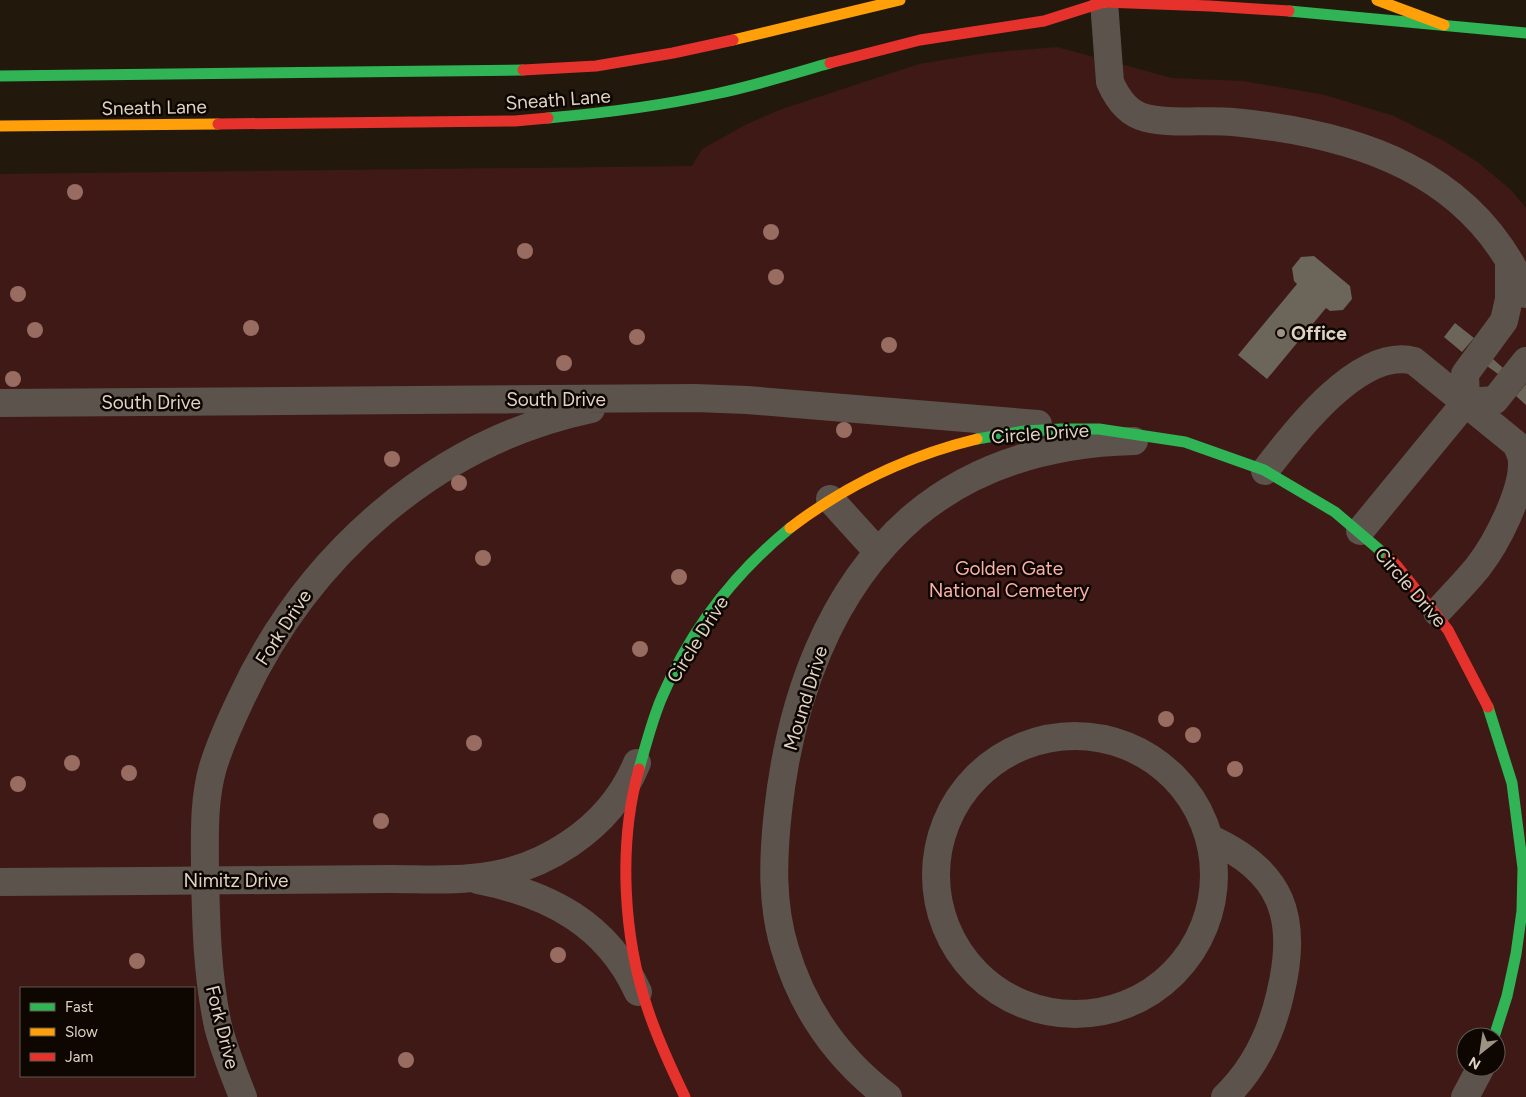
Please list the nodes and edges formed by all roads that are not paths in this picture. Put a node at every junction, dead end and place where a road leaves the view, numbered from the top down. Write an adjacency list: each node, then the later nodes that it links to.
1 (900, 0): 6 (main road, Sneath Lane)
2 (1103, 0): 4 (main road, Sneath Lane); 7 (main road, Sneath Lane); 8 (street)
3 (1377, 0): 4 (main road)
4 (1444, 26): 5 (main road, Sneath Lane)
5 (1526, 33)
6 (0, 76)
7 (0, 126)
8 (1509, 260): 9 (street); 12 (street)
9 (1526, 294)
10 (1526, 361): 12 (street)
11 (695, 398): 13 (street, South Drive); 14 (street, South Drive); 28 (street, Fork Drive)
12 (1466, 402): 16 (street); 18 (street); 20 (street)
13 (0, 403)
14 (1111, 429): 15 (main road, Circle Drive); 17 (main road, Circle Drive)
15 (1181, 441): 16 (main road, Circle Drive); 19 (street, Mound Drive)
16 (1265, 471): 18 (main road, Circle Drive)
17 (830, 498): 19 (street); 21 (main road, Circle Drive)
18 (1360, 531): 20 (main road, Circle Drive)
19 (878, 552): 30 (street, Mound Drive)
20 (1437, 612): 26 (main road, Circle Drive)
21 (644, 747): 23 (street, Nimitz Drive); 25 (main road, Circle Drive)
22 (1209, 838): 22 (street); 31 (street)
23 (471, 878): 24 (street, Nimitz Drive, bridge); 25 (street, Nimitz Drive)
24 (0, 882)
25 (646, 1009): 29 (main road, Circle Drive)
26 (1497, 1027)
27 (1476, 1077): 32 (street)
28 (243, 1097)
29 (685, 1097)
30 (888, 1097)
31 (1226, 1097)
32 (1465, 1097)

